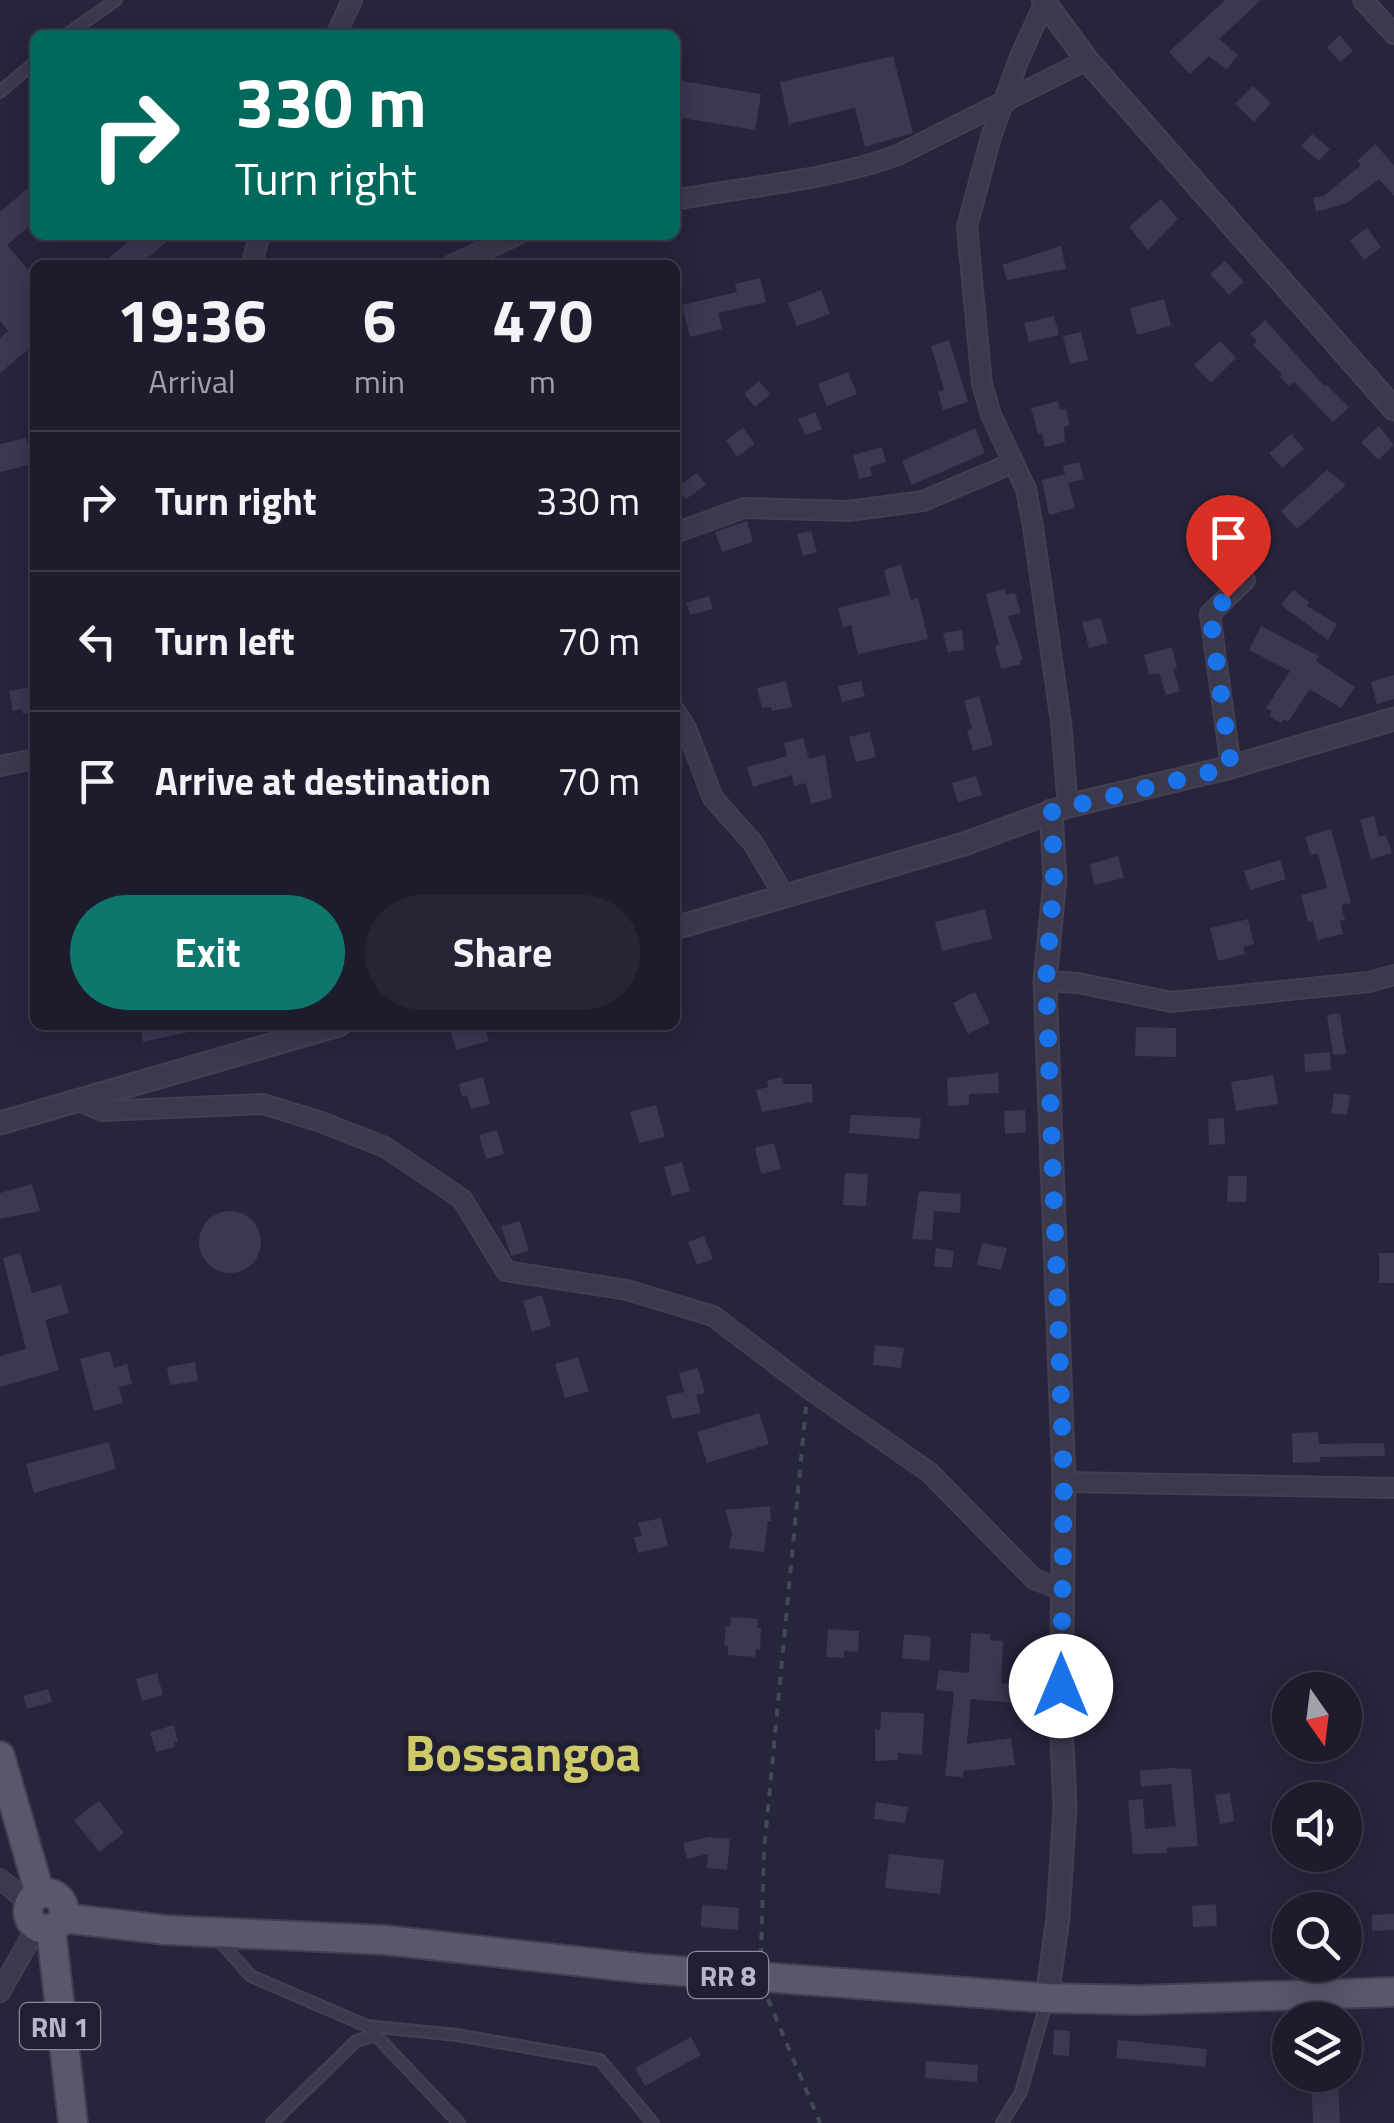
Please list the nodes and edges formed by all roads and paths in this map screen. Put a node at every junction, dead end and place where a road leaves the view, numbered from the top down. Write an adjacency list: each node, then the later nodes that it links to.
1 (116, 0): 5 (lane)
2 (352, 0): 6 (street)
3 (1363, 0): 7 (street)
4 (1044, 1): 8 (street); 11 (street)
5 (73, 30)
6 (338, 30)
7 (1393, 32)
8 (1087, 60): 11 (street); 15 (street)
9 (30, 66): 10 (lane)
10 (0, 92)
11 (1004, 101): 12 (street); 16 (street)
12 (680, 199)
13 (506, 240): 14 (street)
14 (463, 260)
15 (1394, 409)
16 (1013, 463): 17 (street); 24 (street)
17 (680, 530)
18 (1246, 580): 23 (street)
19 (1394, 718): 23 (street)
20 (680, 719): 25 (street)
21 (30, 760): 22 (street)
22 (0, 766)
23 (1231, 767): 24 (street)
24 (1060, 809): 25 (street); 28 (street)
25 (785, 897): 26 (street)
26 (680, 927)
27 (1394, 974): 28 (street)
28 (1046, 980): 33 (street)
29 (322, 1030): 30 (street)
30 (78, 1100): 31 (street); 32 (street)
31 (0, 1122)
32 (808, 1388): 35 (street); 40 (path)
33 (1064, 1482): 34 (street); 35 (street)
34 (1394, 1488)
35 (1062, 1590): 43 (street)
36 (0, 1756): 38 (main road, RN 1)
37 (0, 1880): 38 (street)
38 (44, 1914): 39 (main road, RR 8); 41 (street); 46 (main road, RN 1)
39 (212, 1933): 40 (main road, RR 8); 44 (lane)
40 (760, 1978): 43 (main road, RR 8); 50 (path)
41 (0, 1992)
42 (1394, 1992): 43 (main road, RR 8)
43 (1047, 1998): 51 (lane)
44 (366, 2026): 45 (lane); 49 (lane)
45 (376, 2036): 47 (lane); 48 (lane)
46 (74, 2123)
47 (272, 2123)
48 (458, 2123)
49 (653, 2123)
50 (820, 2123)
51 (1002, 2123)

